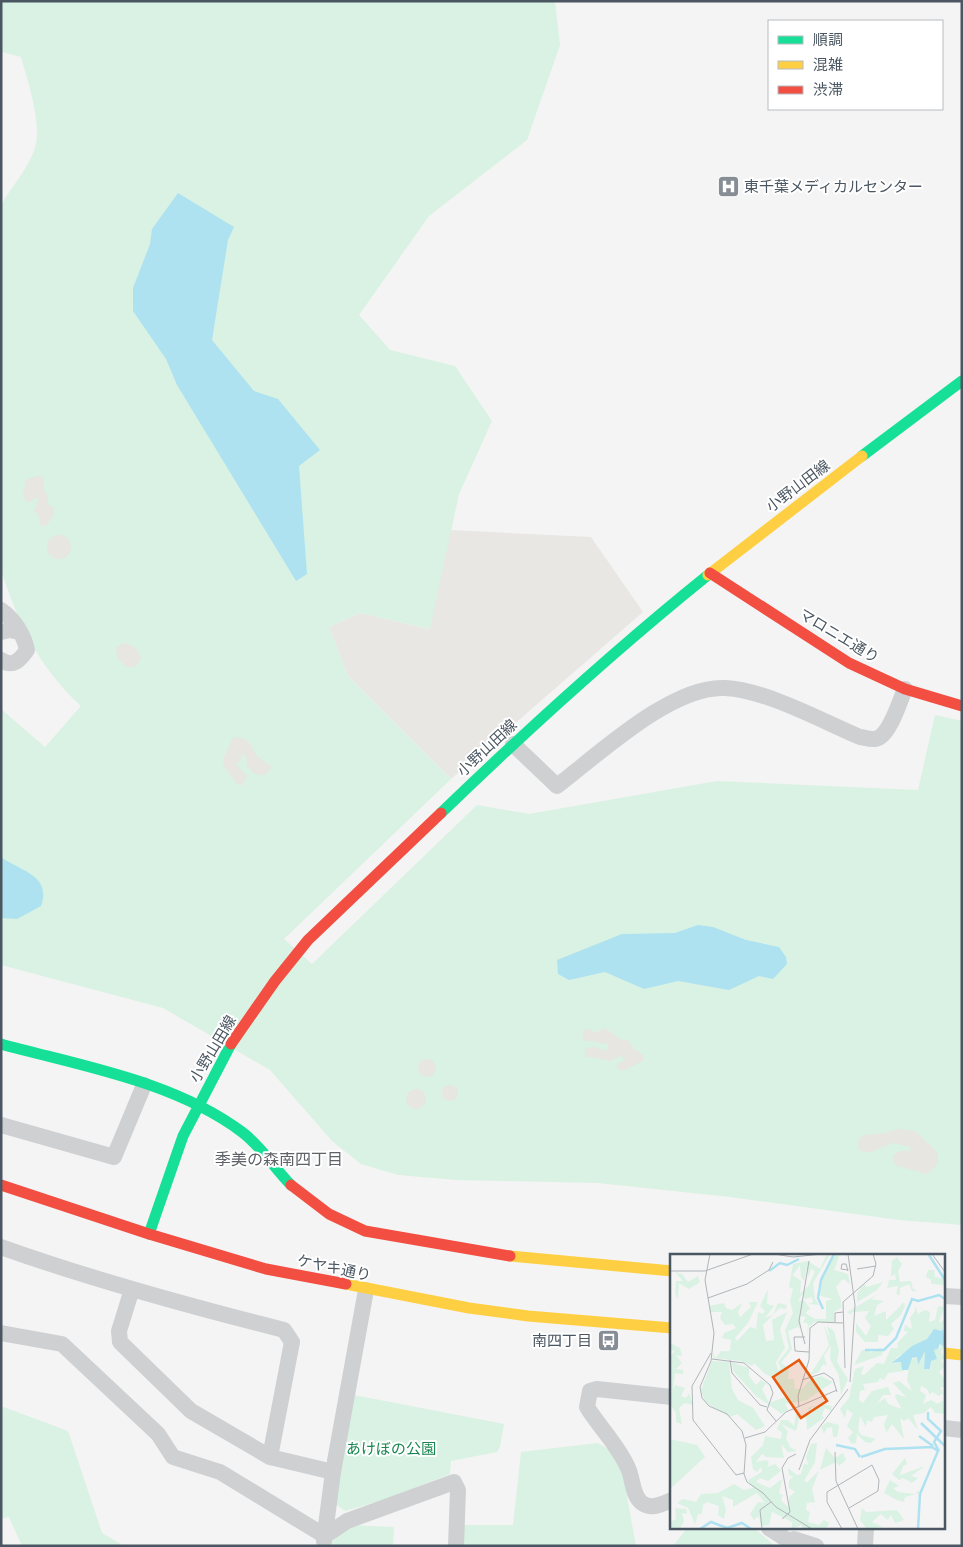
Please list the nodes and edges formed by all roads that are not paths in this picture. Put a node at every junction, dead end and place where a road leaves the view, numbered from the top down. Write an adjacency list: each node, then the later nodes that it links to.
1 (962, 381): 2 (street, 小野山田線)
2 (710, 573): 7 (street, マロニエ通り); 9 (street, 小野山田線)
3 (6, 613): 4 (street); 5 (street)
4 (1, 632): 5 (street)
5 (19, 632): 6 (street)
6 (1, 660)
7 (905, 689): 8 (street, マロニエ通り); 9 (street)
8 (962, 706)
9 (513, 744): 12 (street, 小野山田線)
10 (1, 1044): 11 (street)
11 (144, 1085): 12 (street); 13 (street)
12 (197, 1106): 15 (street, 小野山田線); 17 (street)
13 (1, 1125)
14 (1, 1185): 15 (street, ケヤキ通り)
15 (149, 1234): 19 (street, ケヤキ通り)
16 (1, 1247): 18 (street)
17 (670, 1271)
18 (132, 1289): 29 (street); 29 (street)
19 (366, 1290): 22 (street, ケヤキ通り); 30 (street)
20 (946, 1296): 21 (street)
21 (962, 1298)
22 (670, 1328)
23 (1, 1333): 35 (street)
24 (946, 1353): 25 (street)
25 (962, 1355)
26 (670, 1397): 31 (street)
27 (946, 1428): 28 (street)
28 (962, 1430)
29 (270, 1457): 30 (street)
30 (332, 1472): 35 (street)
31 (670, 1501)
32 (774, 1530): 34 (street)
33 (866, 1530): 38 (street)
34 (794, 1539): 37 (street)
35 (324, 1541): 36 (street)
36 (456, 1546)
37 (816, 1546)
38 (866, 1546)

